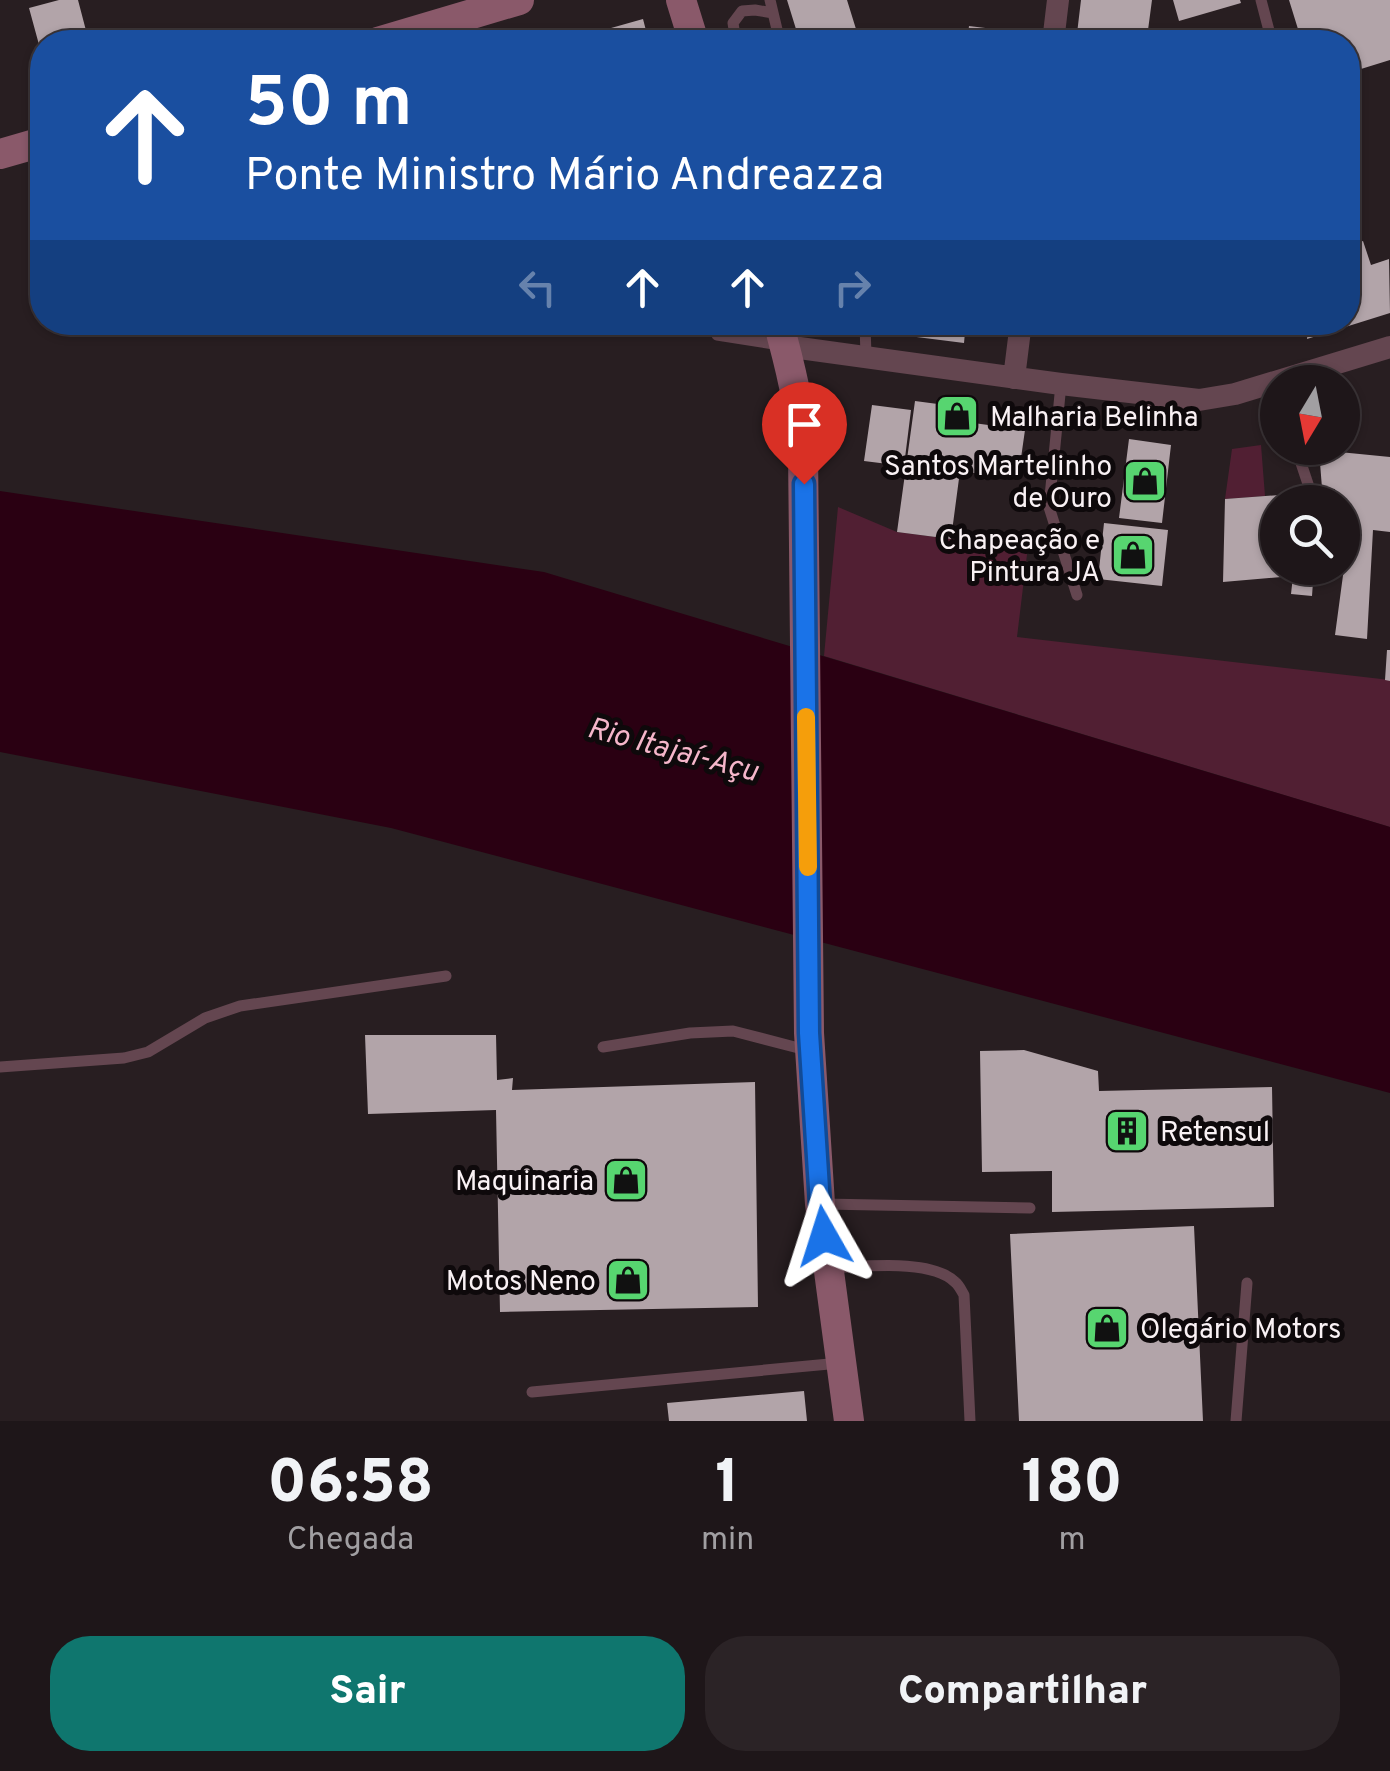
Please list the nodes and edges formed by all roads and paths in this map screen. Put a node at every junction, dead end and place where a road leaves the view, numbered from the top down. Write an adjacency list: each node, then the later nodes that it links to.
1 (520, 0): 6 (street)
2 (681, 0): 7 (street)
3 (1058, 0): 9 (street)
4 (1261, 0): 10 (lane)
5 (772, 6): 8 (lane)
6 (419, 30)
7 (690, 30)
8 (734, 30)
9 (1054, 30)
10 (1269, 30)
11 (30, 145): 12 (street)
12 (0, 154)
13 (781, 335): 25 (street)
14 (785, 335): 18 (street)
15 (865, 335): 18 (lane)
16 (1019, 335): 20 (street)
17 (1390, 347): 19 (street)
18 (866, 357): 20 (street)
19 (1344, 365)
20 (1014, 378): 21 (street)
21 (1061, 384): 22 (street); 23 (lane)
22 (1260, 393)
23 (1077, 595)
24 (446, 976): 27 (lane)
25 (810, 1042): 26 (lane); 28 (street)
26 (603, 1047)
27 (0, 1067)
28 (820, 1204): 29 (lane); 30 (street)
29 (1030, 1208)
30 (829, 1268): 32 (street); 35 (lane)
31 (1247, 1283): 36 (lane)
32 (840, 1364): 33 (lane); 34 (street)
33 (532, 1392)
34 (849, 1421)
35 (970, 1421)
36 (1236, 1421)

